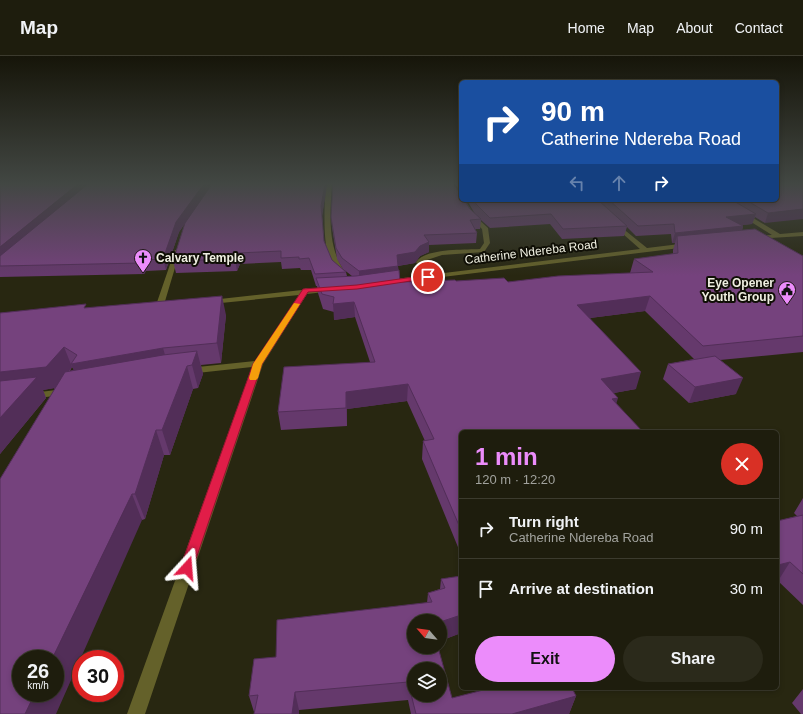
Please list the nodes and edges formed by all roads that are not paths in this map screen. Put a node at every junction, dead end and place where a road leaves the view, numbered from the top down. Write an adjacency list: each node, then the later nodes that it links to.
1 (327, 215): 12 (street)
2 (471, 215): 11 (street)
3 (744, 215): 6 (street)
4 (609, 218): 10 (street)
5 (803, 234): 6 (street)
6 (779, 236): 7 (street)
7 (749, 239)
8 (181, 241): 17 (street)
9 (697, 244): 10 (street, Catherine Ndereba Road)
10 (644, 249): 11 (street, Catherine Ndereba Road)
11 (442, 275): 13 (street, Catherine Ndereba Road)
12 (347, 278)
13 (380, 284)
14 (335, 288): 15 (street)
15 (306, 290): 16 (street); 18 (street)
16 (205, 302)
17 (159, 308)
18 (258, 364): 19 (street); 22 (street)
19 (176, 372)
20 (71, 391): 21 (street)
21 (24, 397)
22 (136, 714)

